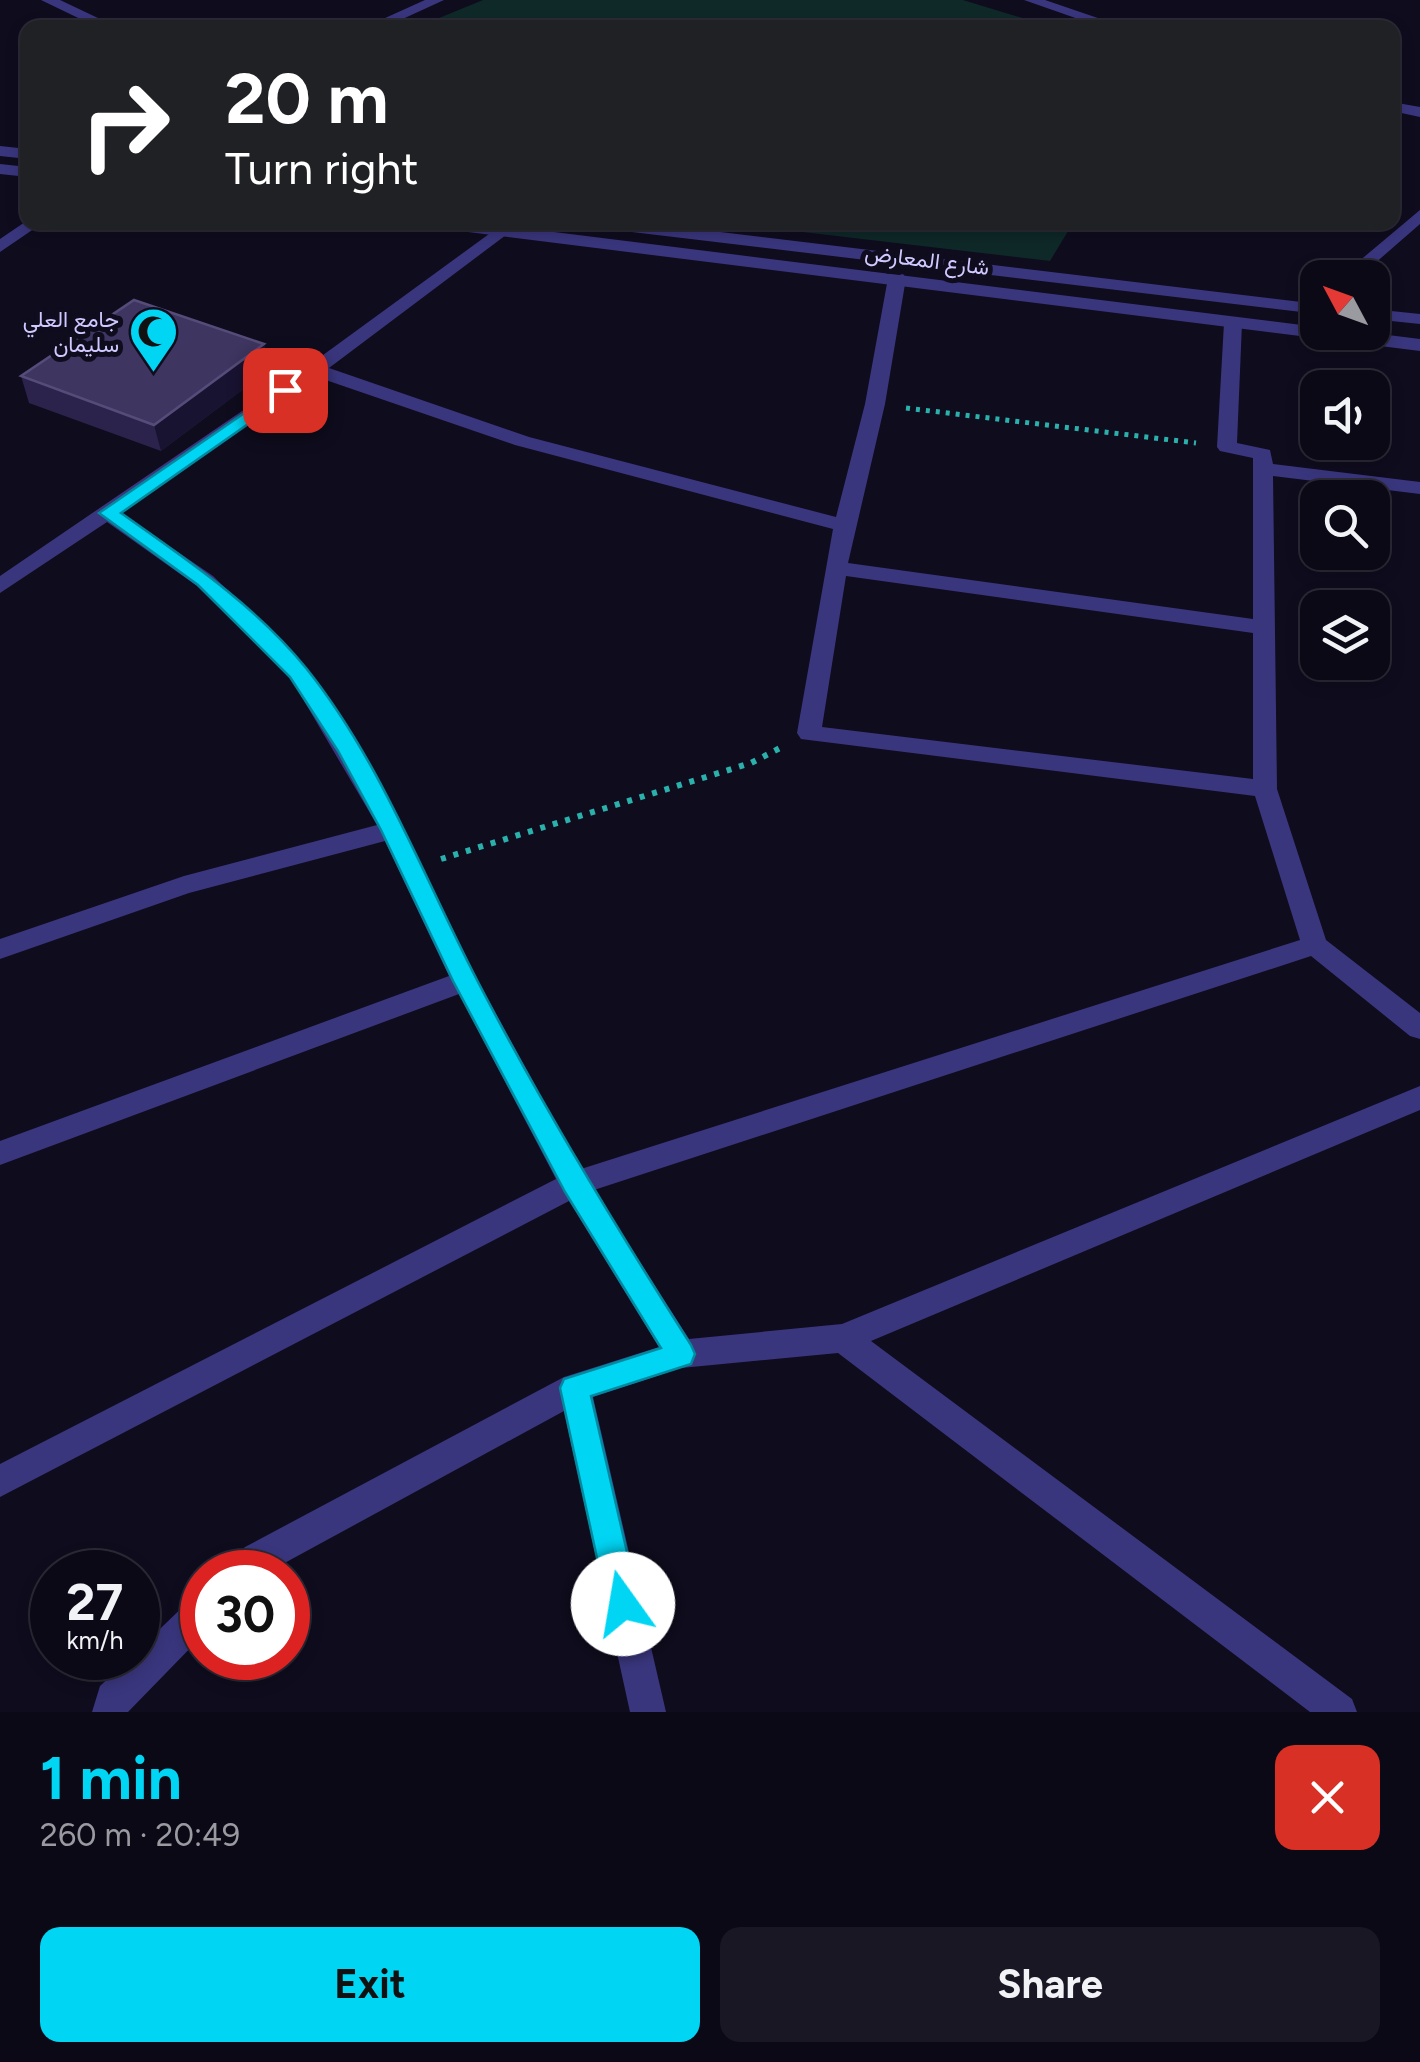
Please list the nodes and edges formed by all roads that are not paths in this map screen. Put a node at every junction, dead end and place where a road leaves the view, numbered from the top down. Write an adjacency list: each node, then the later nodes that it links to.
1 (48, 0): 4 (street)
2 (438, 0): 5 (street)
3 (1031, 0): 6 (street)
4 (94, 20)
5 (389, 20)
6 (1095, 20)
7 (1419, 215): 13 (street)
8 (24, 230): 12 (street)
9 (492, 230): 11 (street, شارع المعارض)
10 (659, 230): 15 (street, شارع المعارض)
11 (500, 231): 14 (street, شارع المعارض); 20 (street)
12 (0, 247)
13 (1367, 260)
14 (898, 278): 18 (street, شارع المعارض); 24 (street)
15 (1300, 304)
16 (1390, 316): 17 (street)
17 (1420, 319)
18 (1233, 323): 19 (street, شارع المعارض); 21 (street)
19 (1420, 345)
20 (314, 370): 23 (street); 24 (street)
21 (1261, 468): 22 (street); 27 (street)
22 (1420, 488)
23 (108, 513): 26 (street); 29 (street)
24 (844, 526): 25 (street)
25 (840, 568): 27 (street); 28 (street)
26 (0, 586)
27 (1263, 627): 28 (street)
28 (1265, 789): 30 (street)
29 (392, 830): 31 (street); 32 (street)
30 (1315, 945): 33 (street); 36 (street)
31 (0, 949)
32 (465, 981): 35 (street); 36 (street)
33 (1420, 1028)
34 (1420, 1098): 37 (street)
35 (0, 1153)
36 (574, 1184): 38 (street); 40 (street)
37 (843, 1338): 38 (street); 45 (street)
38 (681, 1354): 39 (street)
39 (575, 1388): 41 (street); 44 (street)
40 (0, 1481)
41 (275, 1550)
42 (180, 1634): 43 (street)
43 (110, 1712)
44 (648, 1712)
45 (1339, 1712)

